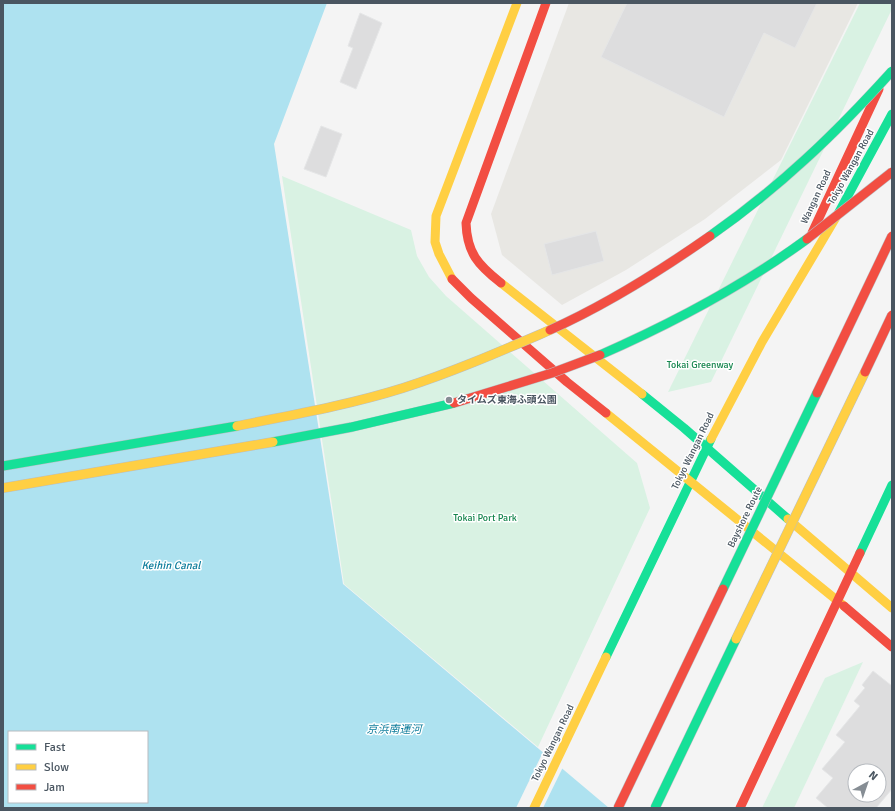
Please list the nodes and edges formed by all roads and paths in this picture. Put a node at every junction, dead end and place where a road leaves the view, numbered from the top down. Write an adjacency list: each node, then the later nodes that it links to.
1 (517, 3): 12 (main road)
2 (546, 3): 10 (main road)
3 (892, 63): 9 (main road, Wangan Road)
4 (892, 71): 11 (main road, bridge)
5 (892, 114): 9 (main road, Tokyo Wangan Road)
6 (892, 172): 14 (main road, bridge)
7 (892, 236): 20 (main road, Bayshore Route, bridge)
8 (892, 315): 21 (main road, bridge)
9 (762, 342): 10 (main road, Tokyo Wangan Road)
10 (707, 447): 12 (main road, Tokyo Wangan Road); 15 (main road)
11 (3, 466)
12 (690, 481): 16 (main road); 19 (main road, Tokyo Wangan Road)
13 (892, 485): 15 (main road)
14 (3, 488)
15 (850, 574): 16 (main road); 17 (main road)
16 (838, 601): 18 (main road); 22 (main road)
17 (892, 608)
18 (892, 647)
19 (534, 808)
20 (618, 808)
21 (655, 808)
22 (740, 808)

